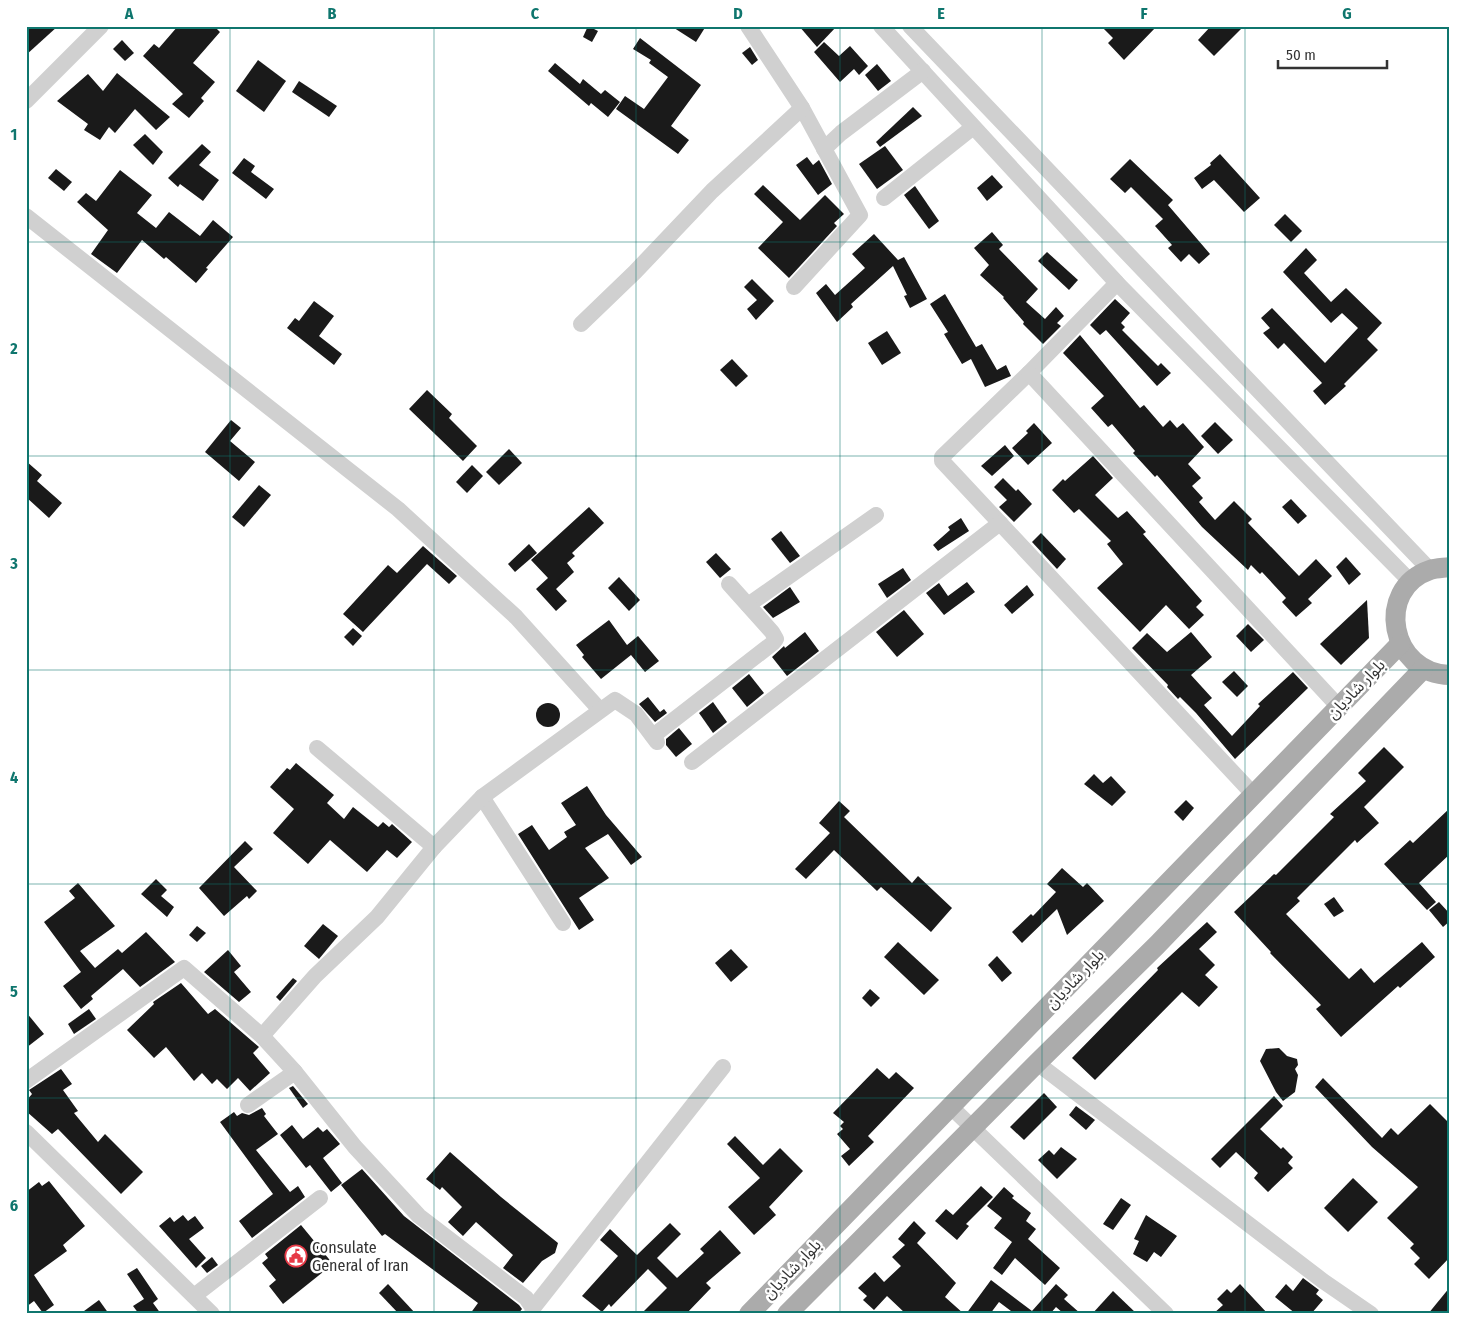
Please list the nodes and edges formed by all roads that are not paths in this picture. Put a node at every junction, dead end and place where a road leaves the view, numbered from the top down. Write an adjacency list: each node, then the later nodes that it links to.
1 (100, 26): 6 (street)
2 (748, 26): 7 (street)
3 (881, 26): 5 (street)
4 (910, 26): 19 (street)
5 (923, 72): 8 (street); 9 (street)
6 (26, 101)
7 (802, 108): 9 (street); 14 (street)
8 (972, 128): 10 (street); 12 (street)
9 (824, 149): 13 (street)
10 (884, 198)
11 (26, 216): 27 (street)
12 (1117, 283): 15 (street); 20 (street)
13 (794, 287)
14 (580, 324)
15 (1029, 373): 17 (street); 26 (street)
16 (876, 515): 22 (street)
17 (1000, 523): 29 (street); 30 (street)
18 (1450, 567): 19 (main road)
19 (1430, 570): 20 (main road)
20 (1411, 582): 23 (main road)
21 (729, 584): 22 (street)
22 (748, 605): 27 (street)
23 (1400, 644): 24 (main road); 26 (main road, بلوار شادیان)
24 (1423, 669): 25 (main road); 35 (main road, بلوار شادیان)
25 (1450, 675)
26 (1339, 707): 30 (main road, بلوار شادیان)
27 (600, 710): 31 (street)
28 (317, 748): 32 (street)
29 (692, 762)
30 (1254, 795): 40 (main road, بلوار شادیان)
31 (482, 797): 32 (street); 33 (street)
32 (434, 847): 34 (street)
33 (563, 922)
34 (262, 1036): 37 (street); 38 (street)
35 (1037, 1062): 41 (main road, بلوار شادیان); 50 (street)
36 (723, 1067): 45 (street)
37 (295, 1072): 39 (street); 45 (street)
38 (26, 1081)
39 (248, 1105)
40 (951, 1107): 41 (street); 47 (main road, بلوار شادیان)
41 (973, 1127): 48 (main road, بلوار شادیان); 49 (street)
42 (26, 1132): 44 (street)
43 (320, 1198): 44 (street)
44 (194, 1296): 46 (street)
45 (532, 1311)
46 (212, 1314)
47 (749, 1314)
48 (787, 1314)
49 (1166, 1314)
50 (1371, 1314)

